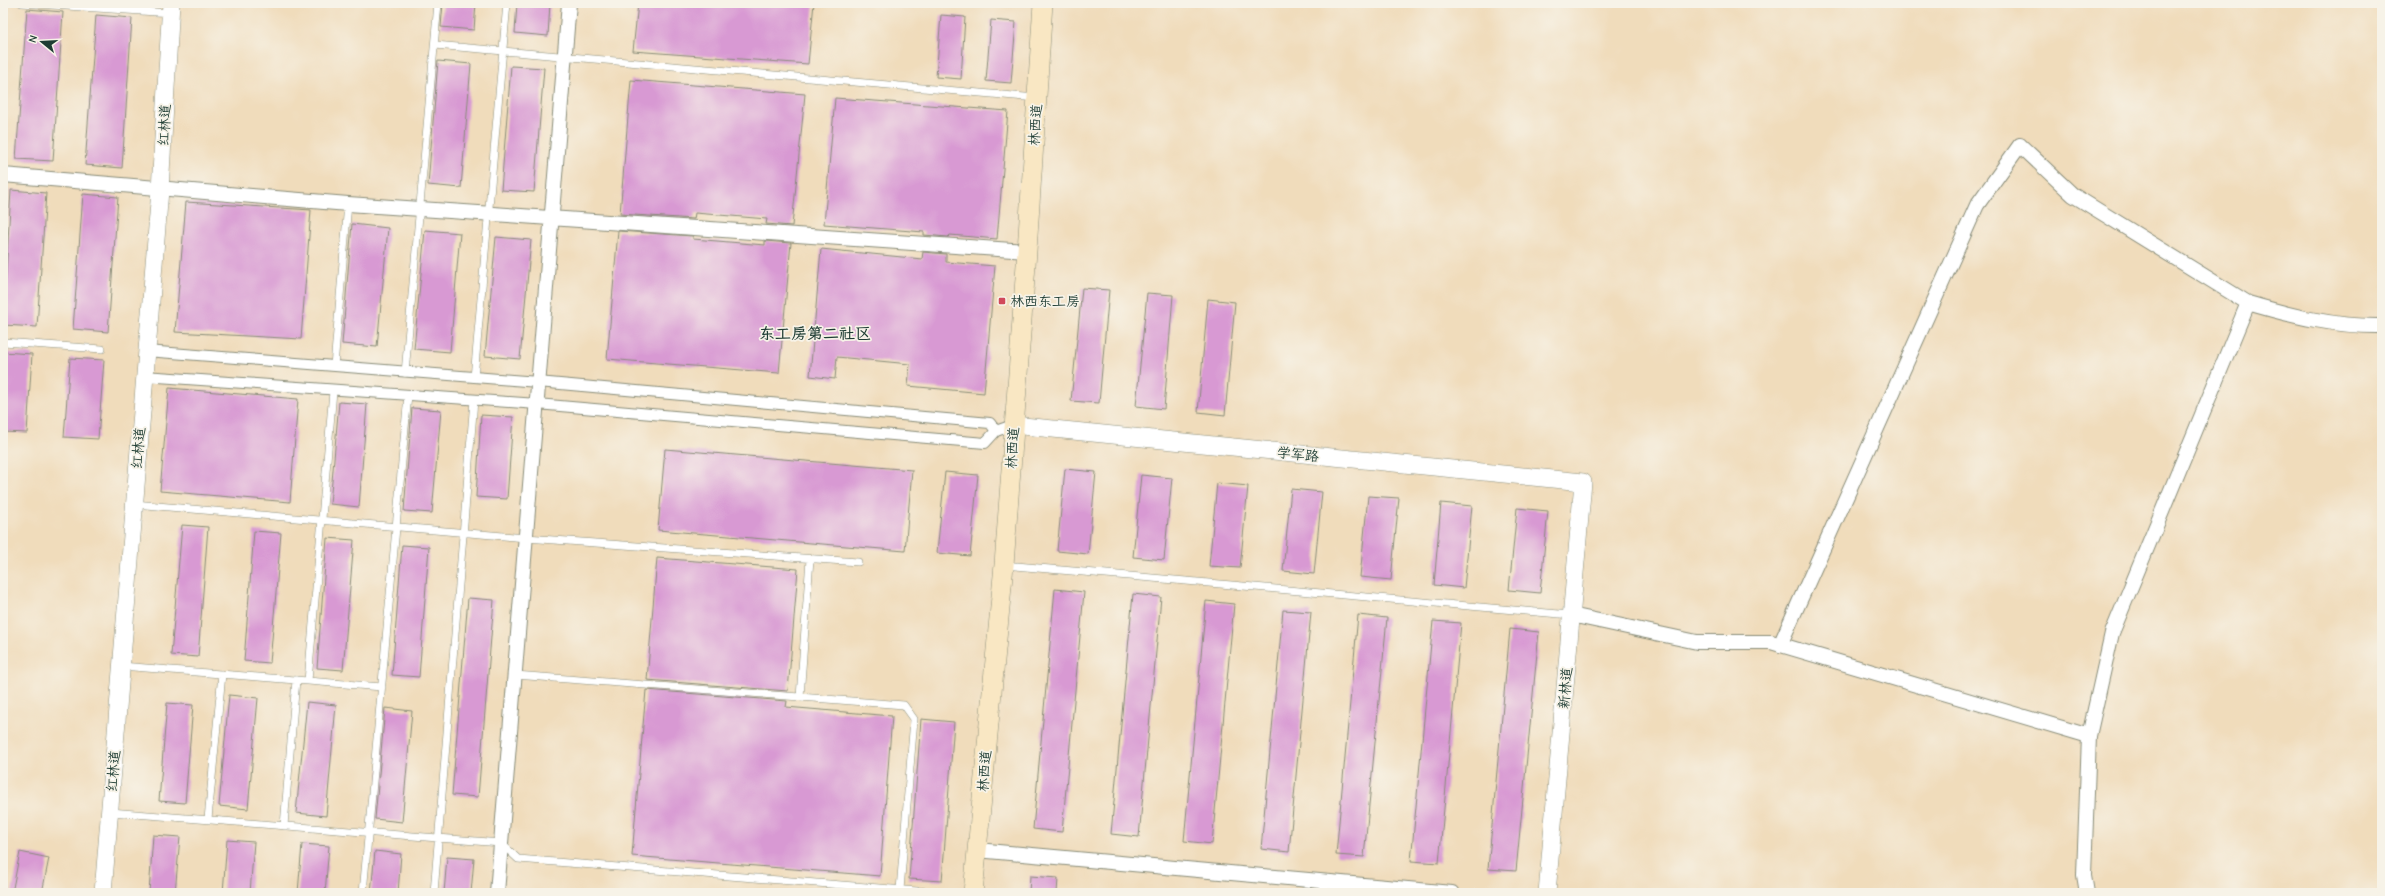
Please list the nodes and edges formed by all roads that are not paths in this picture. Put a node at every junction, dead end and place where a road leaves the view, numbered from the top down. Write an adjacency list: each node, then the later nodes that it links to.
1 (22, 3): 6 (lane)
2 (438, 3): 7 (lane)
3 (507, 3): 8 (lane)
4 (570, 3): 9 (street)
5 (1043, 3): 10 (main road, 林西道)
6 (171, 8): 12 (street, 红林道)
7 (435, 45): 8 (lane); 14 (lane)
8 (503, 51): 9 (lane); 15 (lane)
9 (565, 56): 10 (lane); 16 (street)
10 (1037, 98): 17 (main road, 林西道)
11 (3, 175): 12 (street)
12 (160, 190): 13 (street); 22 (street, 红林道)
13 (348, 204): 14 (street); 23 (lane)
14 (420, 209): 15 (street); 24 (lane)
15 (488, 214): 16 (street); 26 (lane)
16 (552, 218): 17 (street); 27 (street)
17 (1027, 251): 32 (main road, 林西道)
18 (2248, 303): 19 (street); 43 (street); 51 (street)
19 (2382, 326)
20 (3, 342): 21 (lane)
21 (102, 349)
22 (146, 351): 23 (street); 25 (street, 红林道)
23 (334, 366): 24 (street)
24 (405, 373): 26 (street)
25 (144, 376): 28 (street); 34 (street, 红林道)
26 (474, 378): 27 (street)
27 (538, 382): 31 (street); 32 (street)
28 (333, 391): 29 (street); 35 (lane)
29 (408, 395): 30 (street); 36 (lane)
30 (474, 400): 31 (street); 37 (lane)
31 (537, 404): 32 (street); 38 (street)
32 (1005, 428): 33 (street, 学军路); 41 (main road, 林西道)
33 (1583, 482): 42 (street, 新林道)
34 (134, 504): 35 (lane); 44 (street, 红林道)
35 (322, 519): 36 (lane); 48 (lane)
36 (396, 525): 37 (lane); 49 (lane)
37 (463, 532): 38 (lane); 56 (lane)
38 (526, 538): 39 (lane); 46 (street)
39 (810, 559): 40 (lane); 50 (lane)
40 (858, 562)
41 (1004, 565): 42 (lane); 58 (main road, 林西道)
42 (1571, 615): 43 (street); 67 (street, 新林道)
43 (1780, 645): 51 (street)
44 (121, 666): 45 (lane); 52 (street, 红林道)
45 (222, 674): 47 (lane); 53 (lane)
46 (515, 675): 50 (lane); 57 (street)
47 (296, 680): 48 (lane); 54 (lane)
48 (308, 680): 49 (lane)
49 (382, 686): 55 (lane)
50 (800, 697): 59 (lane)
51 (2089, 736): 68 (street)
52 (109, 812): 53 (lane); 60 (street, 红林道)
53 (208, 820): 54 (lane)
54 (284, 826): 55 (lane)
55 (369, 832): 56 (lane); 61 (lane)
56 (439, 838): 57 (lane); 62 (lane)
57 (501, 843): 59 (lane); 63 (street)
58 (977, 850): 65 (main road, 林西道); 66 (street)
59 (900, 890): 64 (lane)
60 (103, 893)
61 (363, 893)
62 (434, 893)
63 (497, 893)
64 (942, 893)
65 (973, 893)
66 (1452, 893)
67 (1547, 893)
68 (2087, 893)

